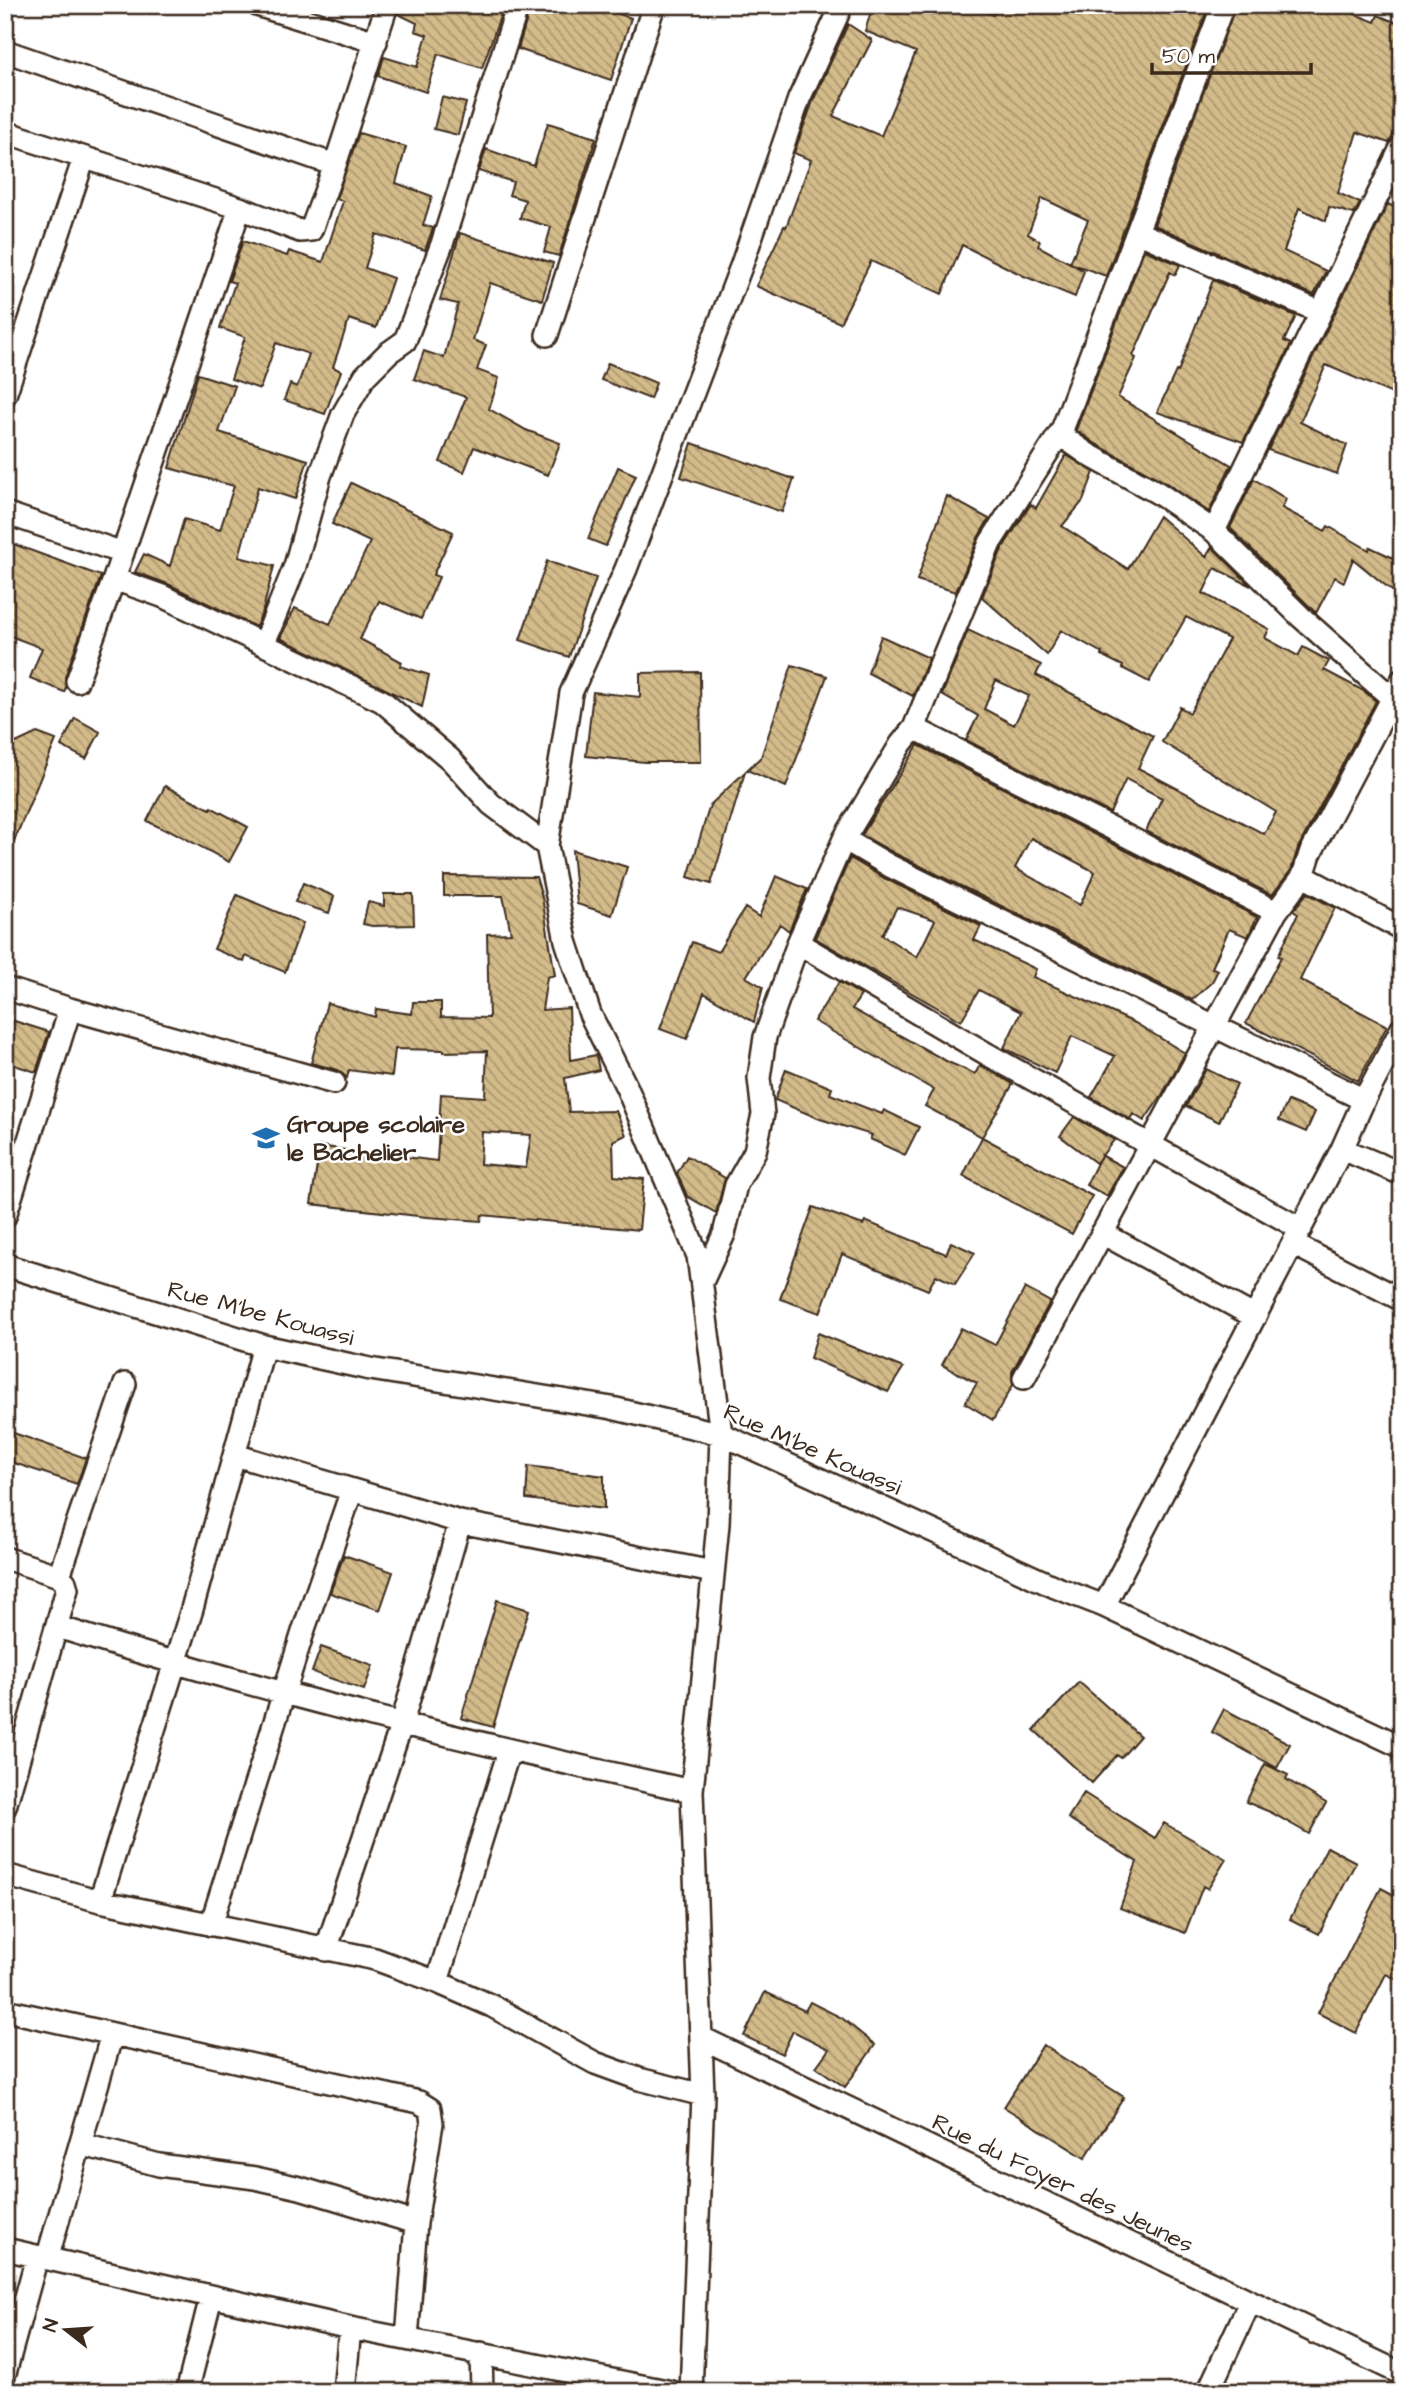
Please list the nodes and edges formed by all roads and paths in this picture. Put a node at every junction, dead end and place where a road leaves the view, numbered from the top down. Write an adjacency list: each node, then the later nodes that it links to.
1 (257, 5): 7 (street)
2 (387, 5): 7 (street)
3 (518, 5): 23 (street)
4 (654, 5): 16 (street)
5 (842, 5): 28 (street)
6 (1223, 5): 14 (street)
7 (376, 42): 12 (street)
8 (5, 51): 12 (street)
9 (5, 132): 11 (street)
10 (1402, 146): 15 (street)
11 (84, 158): 13 (street); 17 (street)
12 (335, 165): 13 (street)
13 (240, 208): 21 (street)
14 (1137, 232): 15 (street); 18 (street)
15 (1320, 312): 20 (street)
16 (547, 335)
17 (5, 396)
18 (1062, 430): 20 (street); 26 (street)
19 (5, 513): 21 (street)
20 (1214, 531): 25 (street)
21 (123, 553): 22 (street)
22 (114, 579): 23 (street); 24 (street)
23 (264, 643): 28 (street)
24 (77, 681)
25 (1399, 695): 29 (street)
26 (914, 728): 27 (street); 30 (street)
27 (844, 839): 32 (street); 35 (street)
28 (547, 846): 46 (street)
29 (1303, 876): 30 (street); 31 (street)
30 (1276, 912): 35 (street)
31 (1402, 929)
32 (798, 943): 39 (street); 46 (street)
33 (5, 988): 34 (street)
34 (70, 1009): 37 (street); 42 (street)
35 (1213, 1026): 38 (street); 39 (street)
36 (1402, 1028): 38 (street)
37 (334, 1083)
38 (1364, 1100): 40 (street)
39 (1148, 1144): 43 (street); 44 (street)
40 (1342, 1149): 41 (street); 44 (street)
41 (1402, 1174)
42 (5, 1216)
43 (1102, 1233): 48 (street); 50 (street)
44 (1297, 1236): 47 (street); 48 (street)
45 (5, 1265): 49 (street, Rue M'be Kouassi)
46 (701, 1283): 52 (street)
47 (1402, 1300)
48 (1255, 1317): 59 (street)
49 (264, 1346): 52 (street, Rue M'be Kouassi); 53 (street)
50 (1024, 1378)
51 (125, 1384): 58 (street)
52 (721, 1434): 57 (street); 59 (street, Rue M'be Kouassi)
53 (235, 1455): 54 (street); 61 (street)
54 (352, 1490): 55 (street); 62 (street)
55 (460, 1522): 57 (street); 63 (street)
56 (5, 1558): 58 (street)
57 (712, 1572): 66 (street)
58 (59, 1576): 60 (street)
59 (1104, 1606): 64 (street, Rue M'be Kouassi)
60 (58, 1627): 61 (street); 67 (street)
61 (175, 1664): 62 (street); 69 (street)
62 (283, 1693): 63 (street); 70 (street)
63 (402, 1723): 65 (street); 71 (street)
64 (1402, 1747)
65 (509, 1751): 66 (street); 72 (street)
66 (692, 1791): 75 (street)
67 (5, 1807)
68 (5, 1874): 69 (street)
69 (100, 1901): 70 (street)
70 (211, 1925): 71 (street)
71 (326, 1950): 72 (street)
72 (437, 1982): 76 (street)
73 (5, 2010): 74 (street)
74 (112, 2034): 77 (street); 78 (street)
75 (702, 2038): 76 (street); 82 (street, Rue du Foyer des Jeunes)
76 (703, 2095): 92 (street)
77 (80, 2144): 78 (street); 80 (street)
78 (416, 2223): 84 (street)
79 (5, 2249): 80 (street)
80 (42, 2258): 81 (street); 86 (street)
81 (211, 2297): 83 (street); 88 (street)
82 (1250, 2302): 87 (street, Rue du Foyer des Jeunes); 93 (street)
83 (350, 2328): 84 (street); 89 (street)
84 (407, 2339): 85 (street)
85 (481, 2353): 90 (street); 91 (street)
86 (5, 2373)
87 (1402, 2374)
88 (187, 2392)
89 (344, 2392)
90 (482, 2392)
91 (672, 2392)
92 (691, 2392)
93 (1208, 2392)

